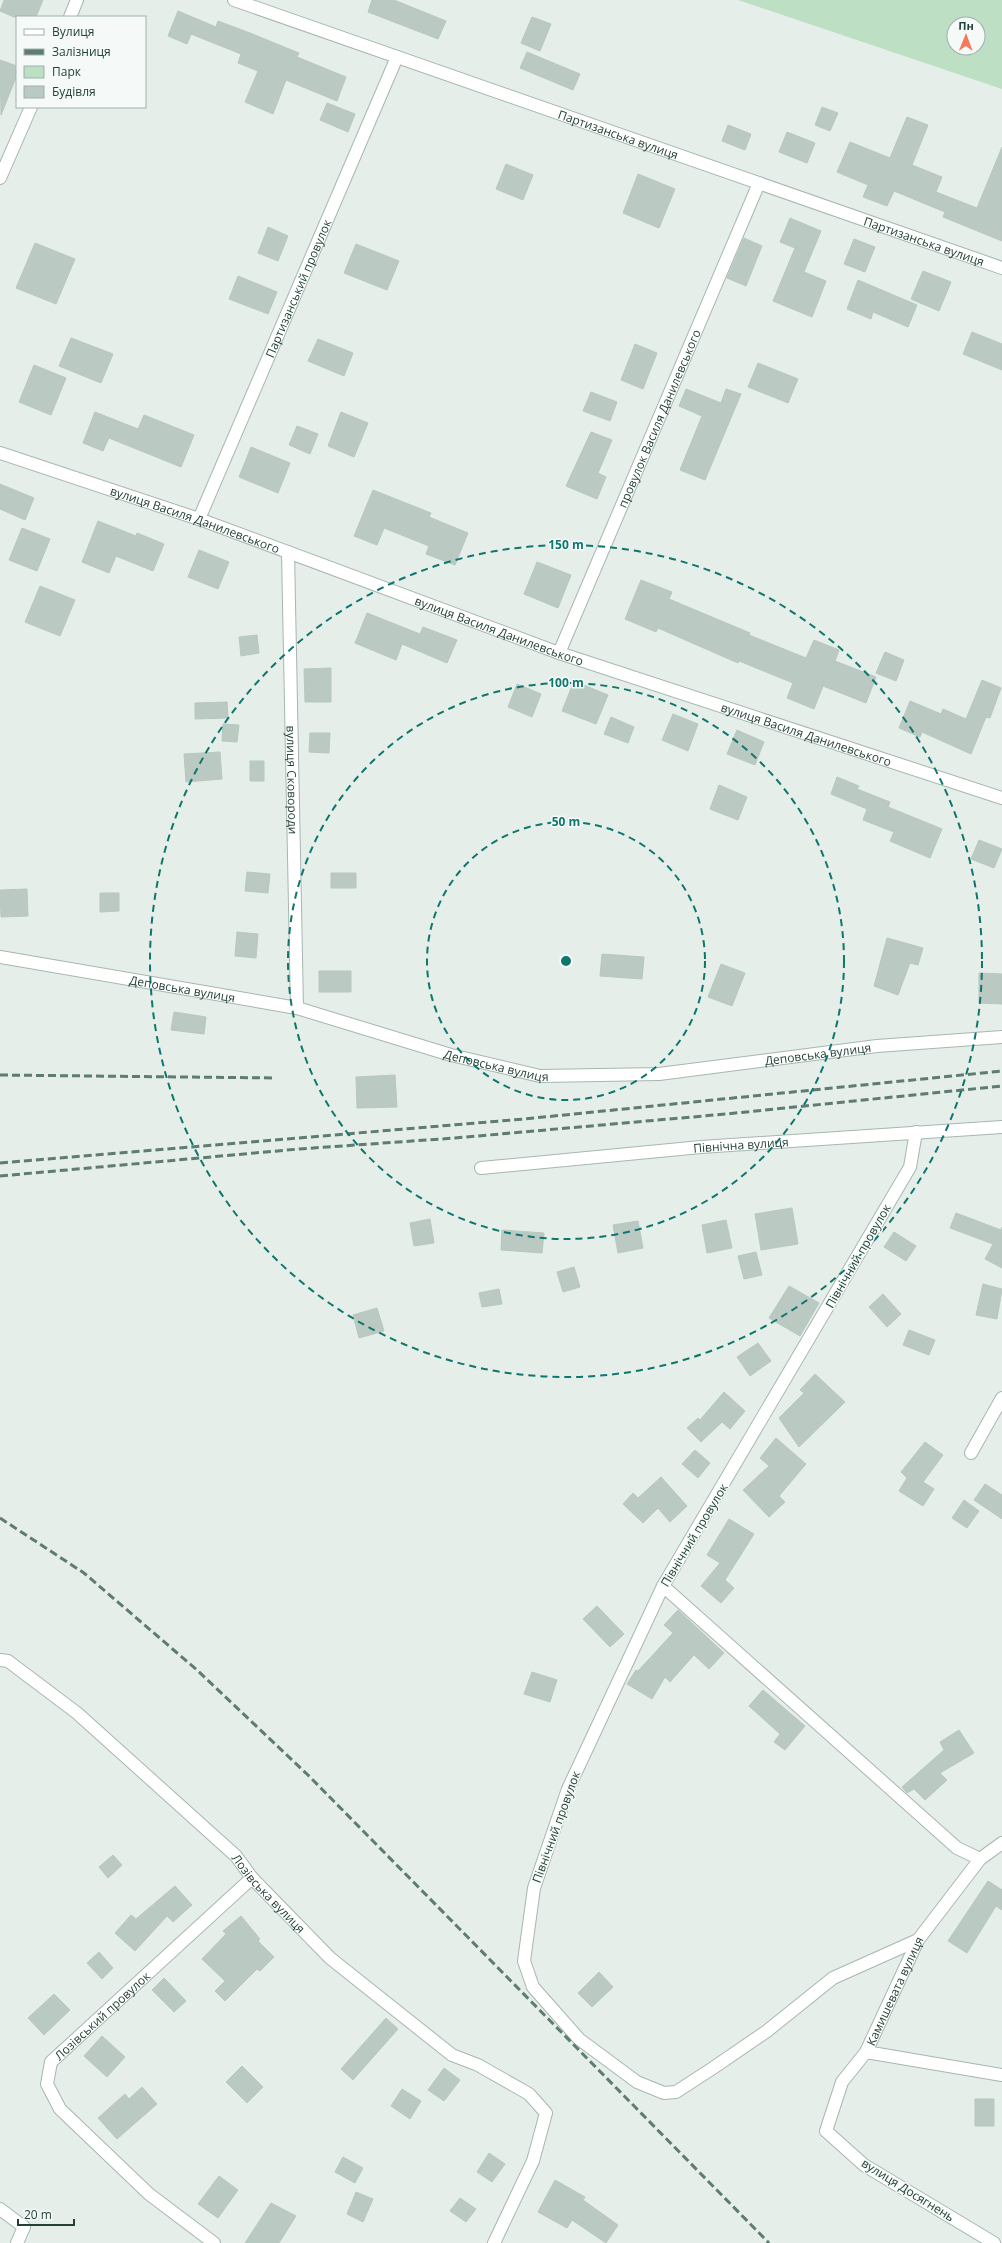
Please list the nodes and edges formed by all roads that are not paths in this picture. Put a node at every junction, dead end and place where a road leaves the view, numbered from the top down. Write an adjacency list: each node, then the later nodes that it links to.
1 (77, 0): 3 (street)
2 (234, 0): 4 (street, Партизанська вулиця)
3 (70, 16)
4 (398, 57): 7 (street, Партизанська вулиця); 10 (street, Партизанський провулок)
5 (31, 108): 6 (street)
6 (0, 178)
7 (759, 183): 8 (street, Партизанська вулиця); 12 (street, провулок Василя Данилевського)
8 (1002, 268)
9 (0, 453): 10 (street, вулиця Василя Данилевського)
10 (199, 519): 11 (street, вулиця Василя Данилевського)
11 (288, 552): 12 (street, вулиця Василя Данилевського); 15 (street, вулиця Сковороди)
12 (559, 653): 13 (street, вулиця Василя Данилевського)
13 (1002, 798)
14 (0, 957): 15 (street, Деповська вулиця)
15 (297, 1008): 16 (street, Деповська вулиця)
16 (1002, 1037)
17 (1002, 1127): 18 (street, Північна вулиця)
18 (916, 1132): 19 (street, Північна вулиця); 22 (street, Північний провулок)
19 (481, 1168)
20 (1002, 1398): 21 (street)
21 (972, 1453)
22 (662, 1586): 25 (street); 27 (street, Північний провулок)
23 (0, 1660): 26 (street, Лозівська вулиця)
24 (1002, 1843): 25 (street, Камишевата вулиця)
25 (980, 1859): 27 (street, Камишевата вулиця)
26 (252, 1878): 33 (street, Лозівський провулок); 34 (street, Лозівська вулиця)
27 (918, 1940): 28 (street, Камишевата вулиця)
28 (866, 2052): 29 (street); 30 (street, Камишевата вулиця)
29 (1002, 2075)
30 (826, 2131): 35 (street, вулиця Досягнень)
31 (0, 2209): 32 (street)
32 (17, 2243)
33 (214, 2243)
34 (494, 2243)
35 (994, 2243)

